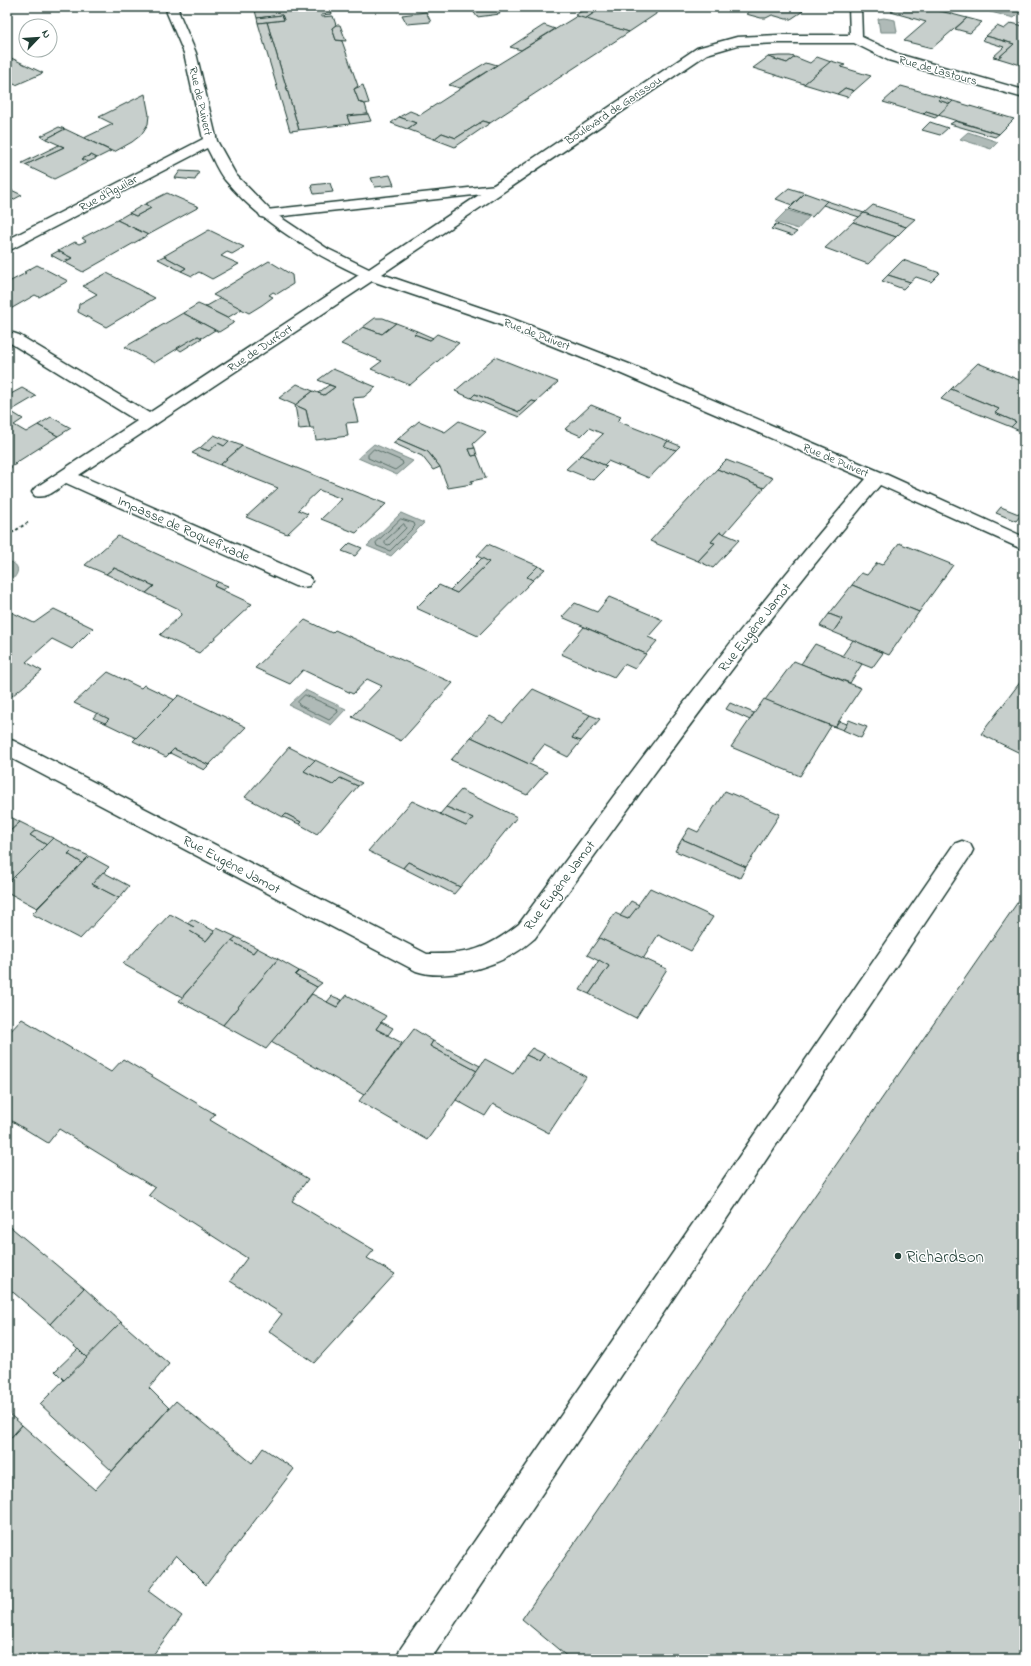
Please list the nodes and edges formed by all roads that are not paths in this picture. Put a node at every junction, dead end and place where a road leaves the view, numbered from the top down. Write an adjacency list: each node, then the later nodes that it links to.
1 (172, 7): 5 (street, Rue de Puivert)
2 (856, 7): 3 (street)
3 (856, 39): 4 (street, Rue de Lastours); 6 (street, Boulevard de Garissou)
4 (1024, 94)
5 (210, 141): 7 (street, Rue de Puivert); 8 (street, Rue d'Aguilar)
6 (496, 190): 7 (street); 9 (street, Boulevard de Garissou)
7 (266, 214): 9 (street, Rue de Puivert)
8 (7, 246)
9 (370, 275): 11 (street, Rue de Durfort); 13 (street, Rue de Puivert)
10 (13, 338): 11 (street)
11 (150, 421): 12 (street, Rue de Durfort)
12 (65, 476): 14 (street, Rue de Durfort); 16 (street, Impasse de Roquefixade)
13 (876, 477): 15 (street, Rue de Puivert); 17 (street, Rue Eugène Jamot)
14 (41, 492)
15 (1024, 544)
16 (302, 581)
17 (7, 747)
18 (962, 850): 19 (street)
19 (412, 1659)

